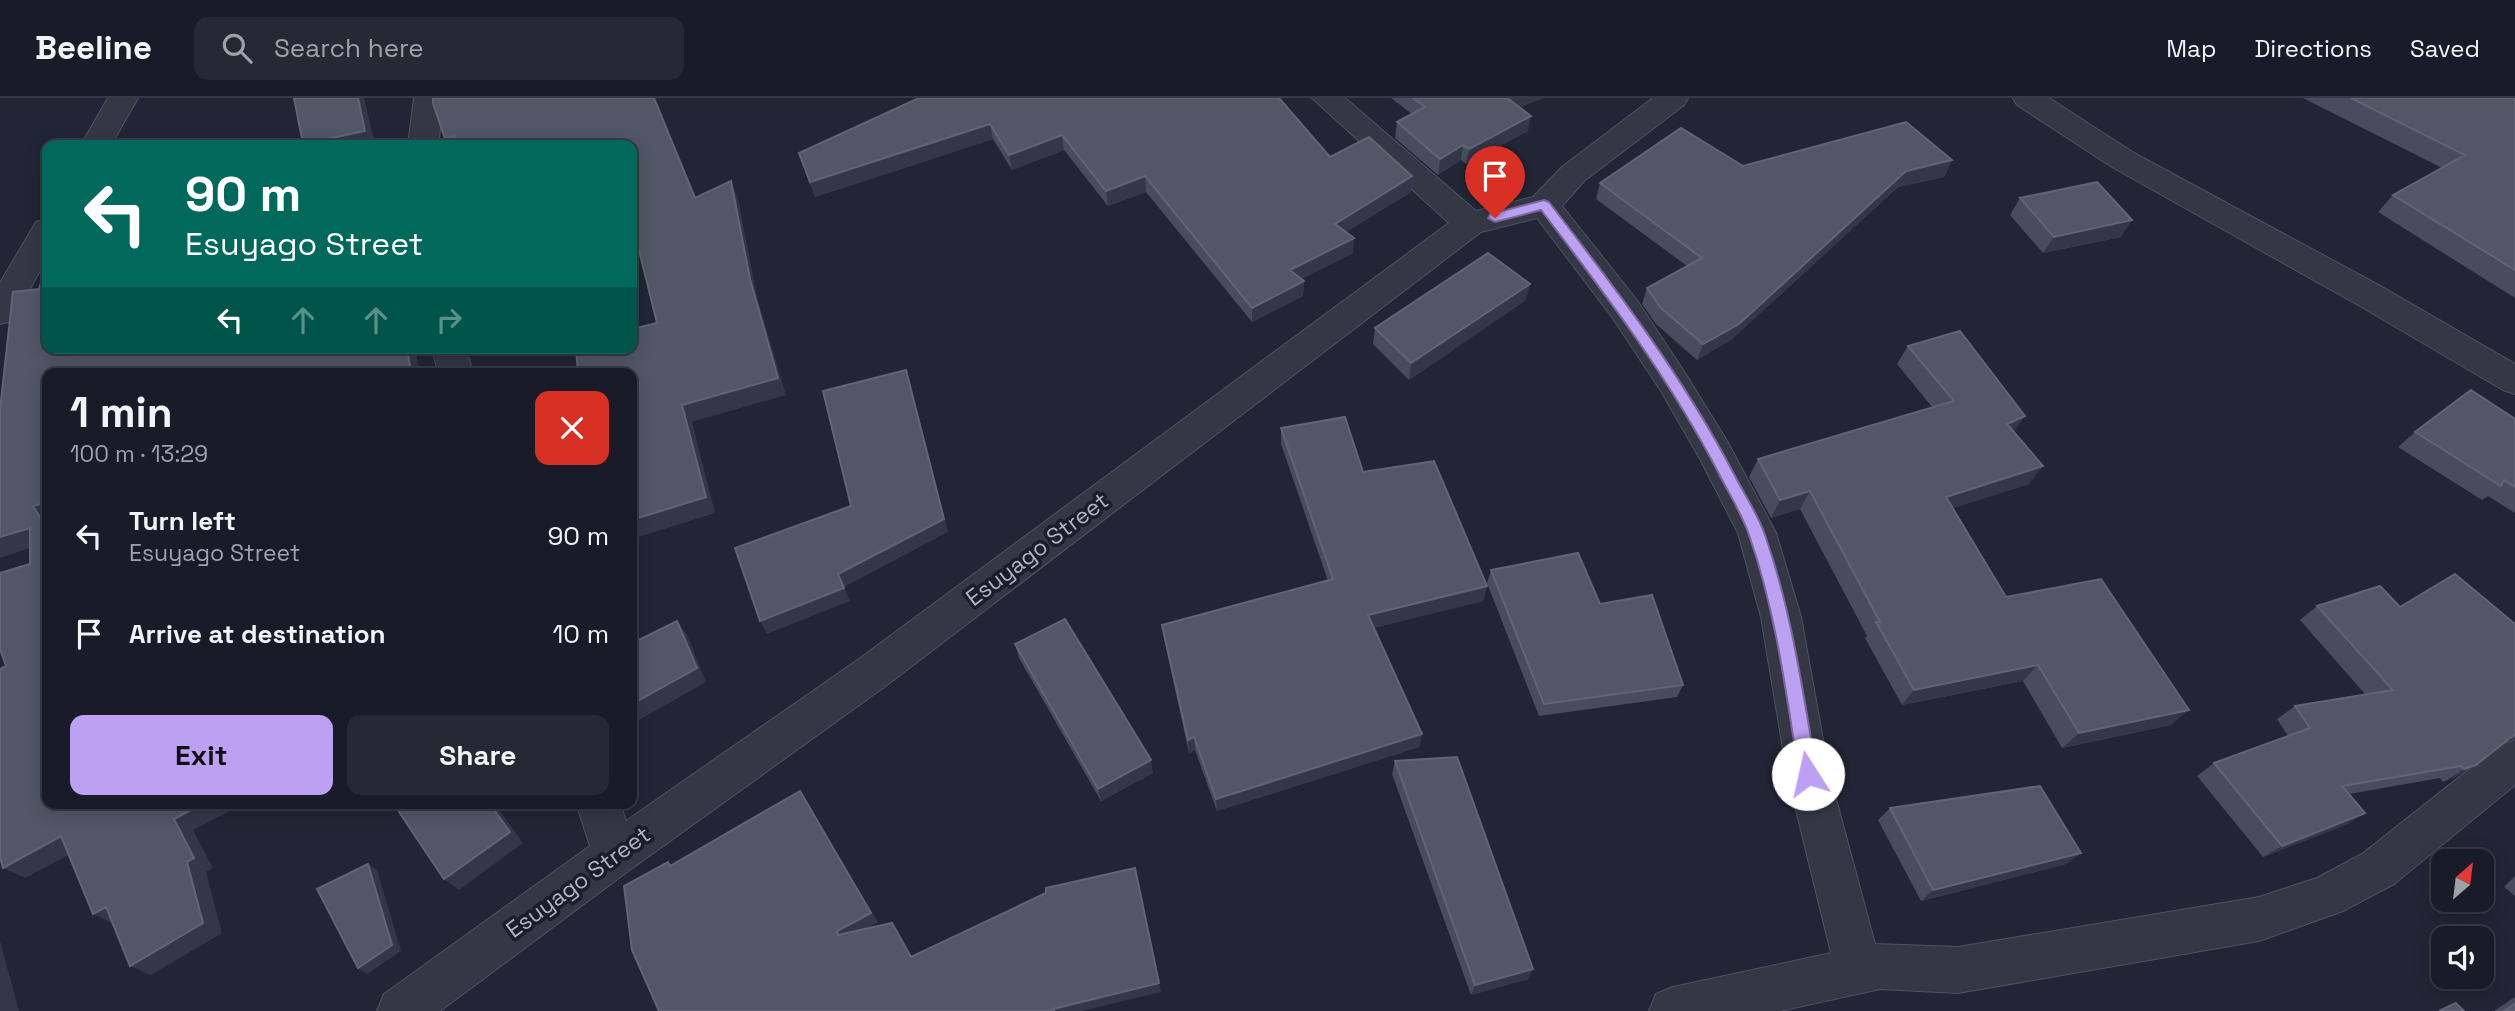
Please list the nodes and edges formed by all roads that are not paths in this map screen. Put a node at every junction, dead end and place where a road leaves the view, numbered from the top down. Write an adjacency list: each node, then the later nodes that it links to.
1 (123, 98): 6 (street)
2 (429, 98): 7 (street)
3 (1327, 98): 9 (street)
4 (1673, 98): 8 (street)
5 (2028, 98): 12 (street)
6 (99, 140)
7 (424, 140)
8 (1544, 205): 9 (street, Esuyago Street); 16 (street)
9 (1470, 224): 15 (street, Esuyago Street)
10 (42, 239): 11 (street)
11 (0, 312)
12 (2515, 382)
13 (2515, 759): 16 (street)
14 (600, 809): 15 (street)
15 (615, 854): 17 (street, Esuyago Street)
16 (1858, 969): 18 (street)
17 (401, 1011)
18 (1673, 1011)

